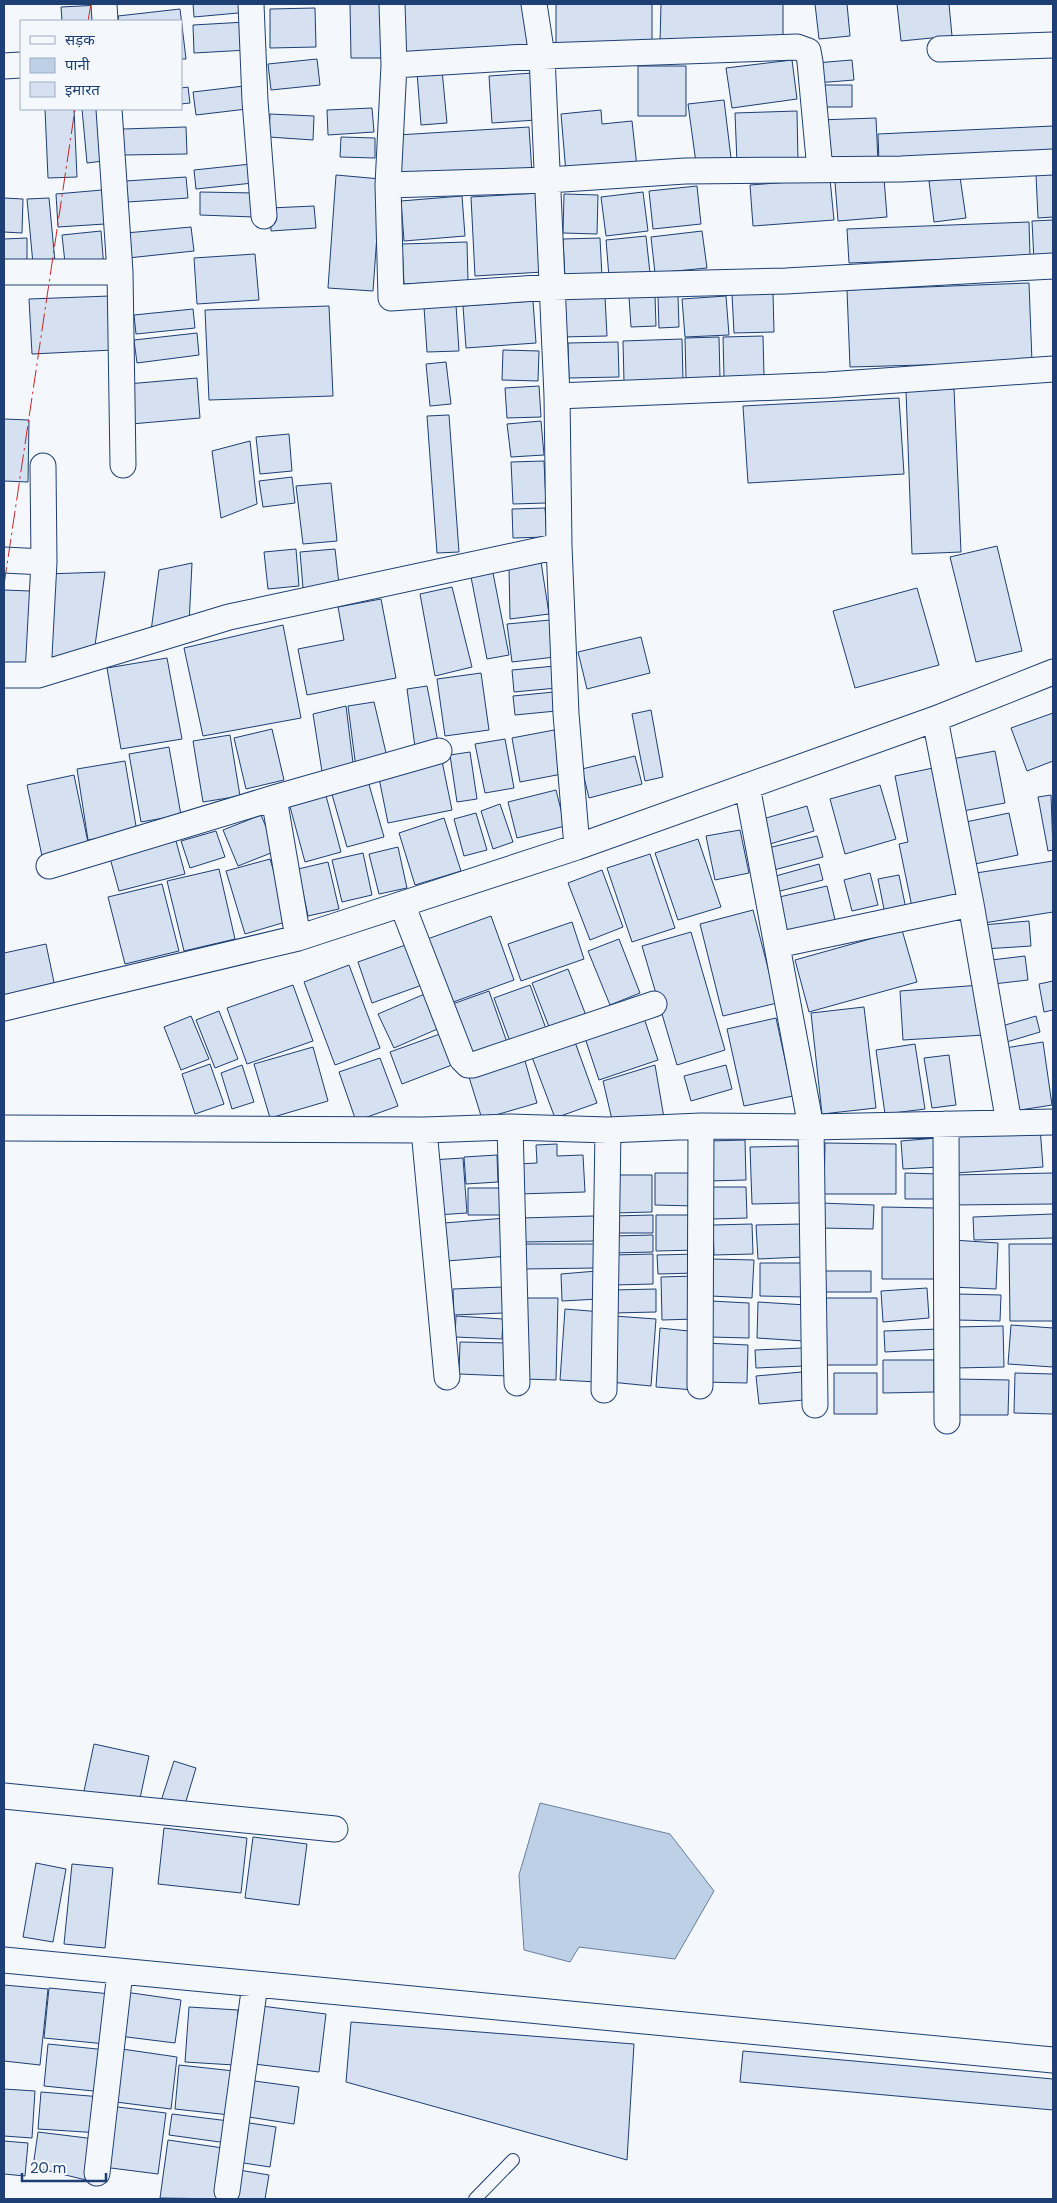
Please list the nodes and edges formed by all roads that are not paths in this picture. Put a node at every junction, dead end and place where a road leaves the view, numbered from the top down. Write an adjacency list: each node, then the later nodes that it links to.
1 (104, 4): 5 (street)
2 (251, 4): 17 (street)
3 (392, 4): 10 (street)
4 (534, 4): 8 (street)
5 (105, 20)
6 (1053, 44): 7 (street)
7 (940, 49)
8 (542, 56): 10 (street); 14 (street); 15 (street)
9 (20, 65): 11 (street)
10 (394, 65): 16 (street)
11 (4, 66)
12 (109, 110): 20 (street)
13 (1053, 162): 14 (street)
14 (820, 170): 15 (street)
15 (548, 180): 16 (street); 21 (street)
16 (388, 185): 21 (street)
17 (264, 216)
18 (1053, 266): 21 (street)
19 (4, 272): 20 (street)
20 (120, 272): 24 (street)
21 (552, 287): 23 (street)
22 (1053, 369): 23 (street)
23 (557, 396): 26 (street)
24 (123, 465)
25 (43, 466): 28 (street)
26 (559, 546): 30 (street); 36 (street)
27 (4, 560): 28 (street)
28 (44, 562): 30 (street)
29 (1053, 672): 32 (street)
30 (38, 675): 31 (street)
31 (4, 676)
32 (935, 719): 34 (street); 39 (street)
33 (439, 751): 35 (street)
34 (747, 786): 36 (street); 41 (street)
35 (274, 798): 37 (street); 40 (street)
36 (577, 847): 38 (street)
37 (49, 866)
38 (402, 904): 40 (street); 42 (street)
39 (971, 904): 41 (street); 45 (street)
40 (298, 938): 43 (street)
41 (777, 944): 49 (street)
42 (654, 1004)
43 (4, 1008)
44 (1053, 1122): 45 (street)
45 (1009, 1123): 46 (street)
46 (946, 1124): 49 (street); 58 (street)
47 (701, 1126): 49 (street); 52 (street); 55 (street)
48 (510, 1127): 51 (street); 52 (street); 54 (street)
49 (811, 1127): 57 (street)
50 (4, 1128): 51 (street)
51 (424, 1130): 53 (street)
52 (608, 1130): 56 (street)
53 (447, 1378)
54 (517, 1383)
55 (700, 1386)
56 (604, 1390)
57 (815, 1404)
58 (947, 1422)
59 (4, 1796): 60 (street)
60 (335, 1829)
61 (4, 1960): 62 (street)
62 (120, 1972): 63 (street); 66 (street)
63 (255, 1984): 64 (street); 67 (street)
64 (1053, 2060)
65 (513, 2160): 68 (lane)
66 (97, 2173)
67 (227, 2191)
68 (475, 2199)

